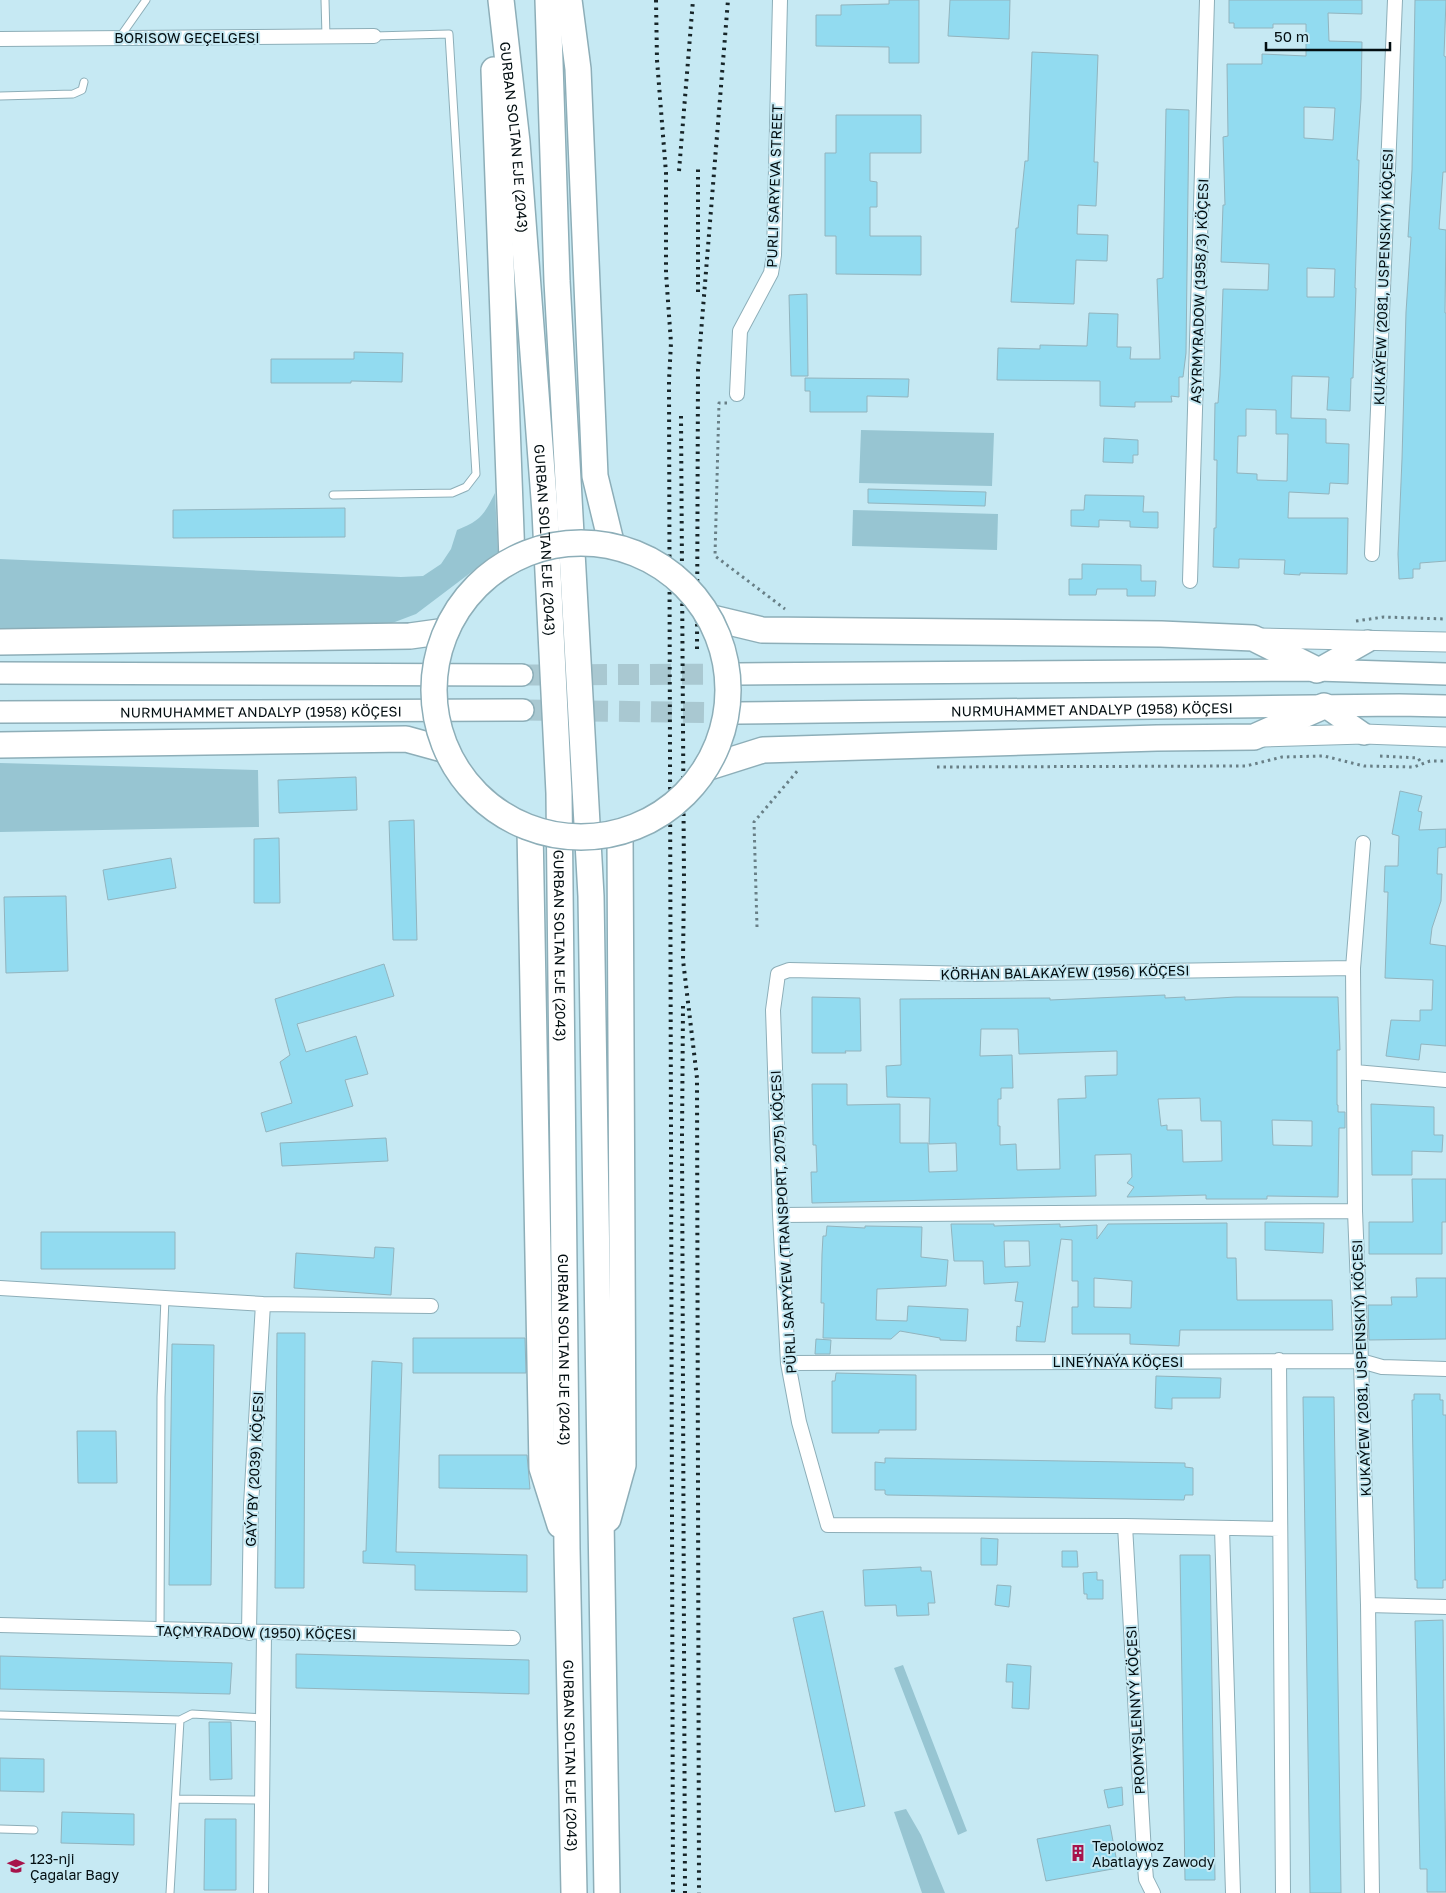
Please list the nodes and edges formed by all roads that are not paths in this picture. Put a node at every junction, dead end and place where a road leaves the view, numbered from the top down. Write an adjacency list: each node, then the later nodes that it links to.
1 (146, 0): 11 (lane)
2 (325, 0): 9 (lane)
3 (493, 0): 19 (highway)
4 (501, 0): 64 (highway, GURBAN SOLTAN EJE (2043))
5 (780, 0): 15 (street, PURLI SARYEVA STREET)
6 (1207, 0): 20 (street, AŞYRMYRADOW (1958/3) KÖÇESI)
7 (1395, 0): 18 (street, KUKAÝEW (2081, USPENSKIÝ) KÖÇESI)
8 (562, 1): 17 (highway); 63 (highway, GURBAN SOLTAN EJE (2043))
9 (326, 36): 10 (street, BORISOW GEÇELGESI); 11 (street, BORISOW GEÇELGESI)
10 (374, 36): 16 (lane)
11 (120, 38): 12 (street, BORISOW GEÇELGESI)
12 (0, 39)
13 (84, 82): 14 (lane)
14 (0, 96)
15 (732, 399)
16 (333, 494)
17 (612, 546): 19 (highway, bridge); 21 (highway, bridge)
18 (1372, 554)
19 (512, 560): 22 (highway, bridge)
20 (1190, 581)
21 (708, 616): 23 (highway); 42 (highway, bridge)
22 (446, 631): 25 (highway); 41 (highway, bridge)
23 (1253, 638): 24 (street); 27 (highway)
24 (1368, 641): 26 (street); 27 (main road)
25 (10, 642)
26 (1446, 642)
27 (1317, 670): 29 (main road); 30 (main road)
28 (0, 673): 31 (main road)
29 (738, 674)
30 (1446, 674)
31 (522, 675)
32 (1324, 706): 33 (main road, NURMUHAMMET ANDALYP (1958) KÖÇESI); 36 (main road, NURMUHAMMET ANDALYP (1958) KÖÇESI); 37 (main road); 38 (highway)
33 (1446, 706)
34 (523, 710): 35 (main road, NURMUHAMMET ANDALYP (1958) KÖÇESI)
35 (0, 712)
36 (738, 713)
37 (1364, 734): 38 (street); 39 (street)
38 (1254, 737): 42 (highway)
39 (1446, 737)
40 (0, 745): 41 (highway)
41 (446, 750): 43 (highway, bridge)
42 (706, 768): 44 (highway, bridge)
43 (530, 829): 44 (highway, bridge); 64 (highway)
44 (620, 834): 63 (highway)
45 (1363, 843): 46 (street, KUKAÝEW (2081, USPENSKIÝ) KÖÇESI)
46 (1353, 968): 47 (street, KÖRHAN BALAKAÝEW (1956) KÖÇESI); 48 (street, KUKAÝEW (2081, USPENSKIÝ) KÖÇESI)
47 (778, 974): 51 (street, PÜRLI SARYÝEW (TRANSPORT, 2075) KÖÇESI)
48 (1355, 1072): 49 (street); 50 (street, KUKAÝEW (2081, USPENSKIÝ) KÖÇESI)
49 (1446, 1080)
50 (1356, 1211): 51 (street); 57 (street, KUKAÝEW (2081, USPENSKIÝ) KÖÇESI)
51 (780, 1215): 58 (street, PÜRLI SARYÝEW (TRANSPORT, 2075) KÖÇESI)
52 (0, 1288): 53 (street)
53 (165, 1298): 54 (street); 68 (lane)
54 (263, 1304): 55 (street); 69 (street, GAÝYBY (2039) KÖÇESI)
55 (431, 1306)
56 (1279, 1360): 57 (street, LINEÝNAÝA KÖÇESI); 58 (street, LINEÝNAÝA KÖÇESI); 62 (street)
57 (1361, 1361): 59 (street, LINEÝNAÝA KÖÇESI); 65 (street, KUKAÝEW (2081, USPENSKIÝ) KÖÇESI)
58 (788, 1363): 60 (street, PÜRLI SARYÝEW (TRANSPORT, 2075) KÖÇESI)
59 (1446, 1370)
60 (1125, 1526): 61 (street); 83 (street, PROMYŞLENNYÝ KÖÇESI)
61 (1222, 1528): 62 (street); 84 (street)
62 (1280, 1529): 85 (street)
63 (601, 1543): 82 (highway, GURBAN SOLTAN EJE (2043))
64 (567, 1549): 81 (highway, GURBAN SOLTAN EJE (2043))
65 (1368, 1605): 66 (street); 86 (street, KUKAÝEW (2081, USPENSKIÝ) KÖÇESI)
66 (1446, 1606)
67 (0, 1625): 68 (street, TAÇMYRADOW (1950) KÖÇESI)
68 (160, 1629): 69 (street, TAÇMYRADOW (1950) KÖÇESI)
69 (249, 1633): 70 (street, TAÇMYRADOW (1950) KÖÇESI)
70 (264, 1633): 71 (street, TAÇMYRADOW (1950) KÖÇESI); 73 (street)
71 (513, 1638)
72 (0, 1715): 74 (lane)
73 (263, 1718): 74 (lane); 76 (street)
74 (180, 1720): 75 (lane)
75 (176, 1799): 76 (lane); 79 (lane)
76 (262, 1800): 80 (street)
77 (0, 1829): 78 (lane)
78 (34, 1830)
79 (170, 1893)
80 (261, 1893)
81 (574, 1893)
82 (607, 1893)
83 (1152, 1893)
84 (1233, 1893)
85 (1283, 1893)
86 (1372, 1893)

